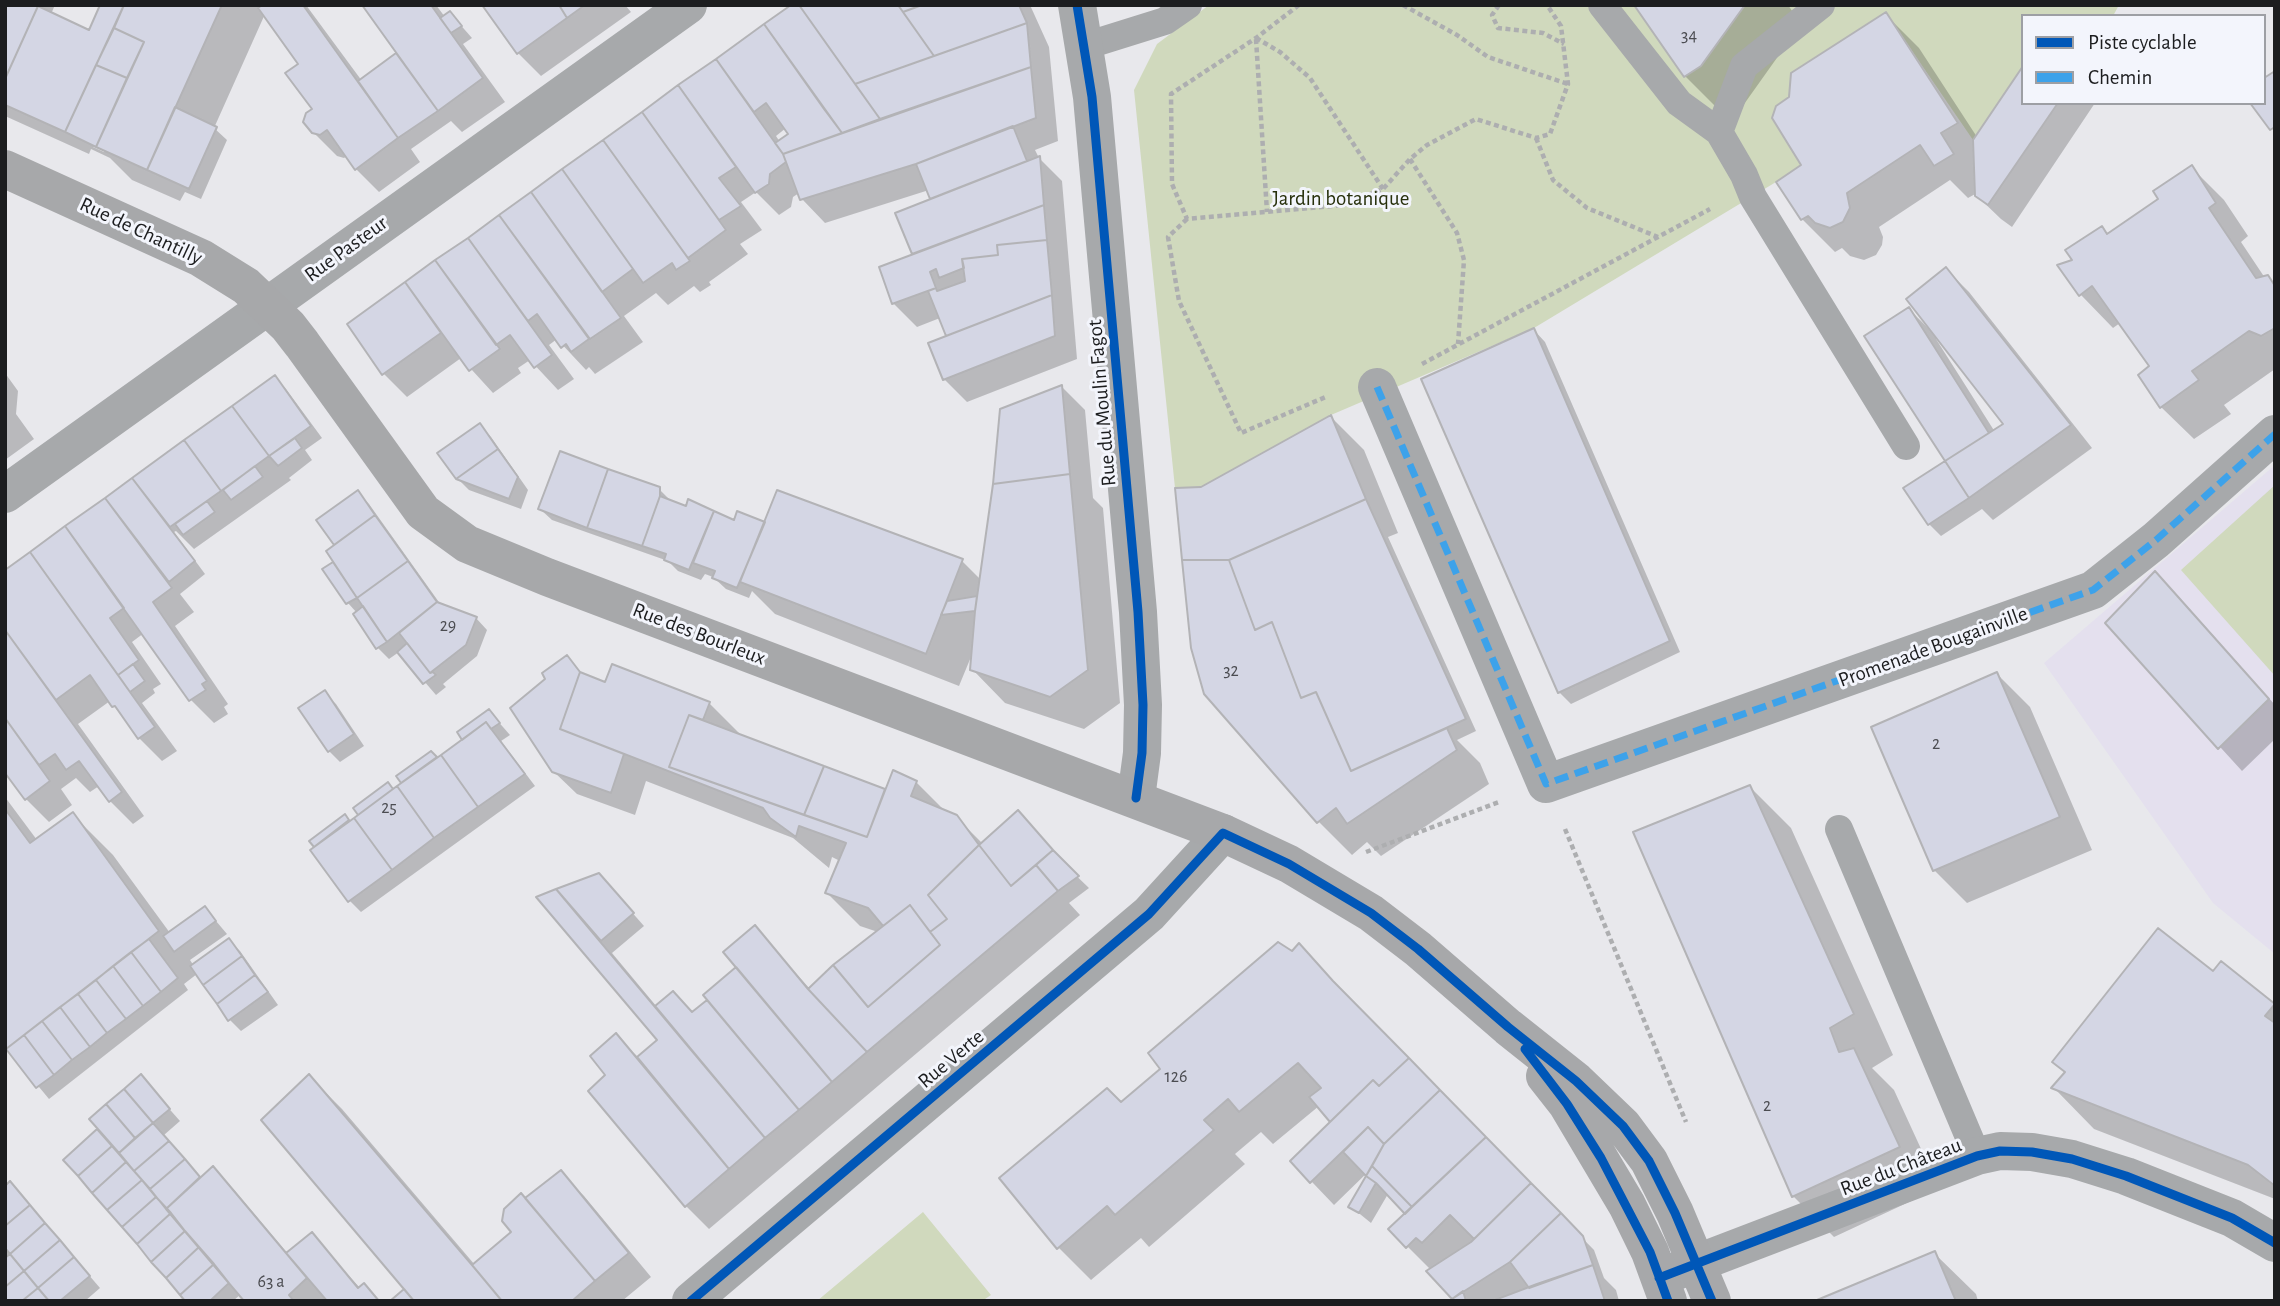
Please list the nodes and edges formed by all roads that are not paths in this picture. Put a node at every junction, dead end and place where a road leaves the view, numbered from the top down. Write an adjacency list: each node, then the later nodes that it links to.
1 (688, 5): 9 (street, Rue Pasteur)
2 (1077, 5): 6 (street, Rue du Moulin Fagot)
3 (1188, 5): 6 (lane)
4 (1602, 5): 7 (lane)
5 (1821, 5): 7 (lane)
6 (1085, 46): 14 (street, Rue du Moulin Fagot)
7 (1719, 132): 12 (lane)
8 (5, 169): 9 (main road, Rue de Chantilly)
9 (268, 306): 13 (street, Rue Pasteur); 14 (main road, Rue des Bourleux)
10 (1377, 387): 11 (street, Promenade Bougainville)
11 (2275, 434)
12 (1906, 446)
13 (5, 494)
14 (1136, 799): 16 (main road, Rue des Bourleux)
15 (1839, 829): 18 (lane)
16 (1223, 833): 17 (main road); 22 (street, Rue Verte)
17 (1508, 1027): 20 (main road); 21 (main road)
18 (1977, 1156): 19 (street, Rue du Château); 20 (street, Rue du Château)
19 (2275, 1243)
20 (1697, 1264): 21 (street, Rue du Château); 23 (main road)
21 (1664, 1289)
22 (691, 1301)
23 (1712, 1301)

